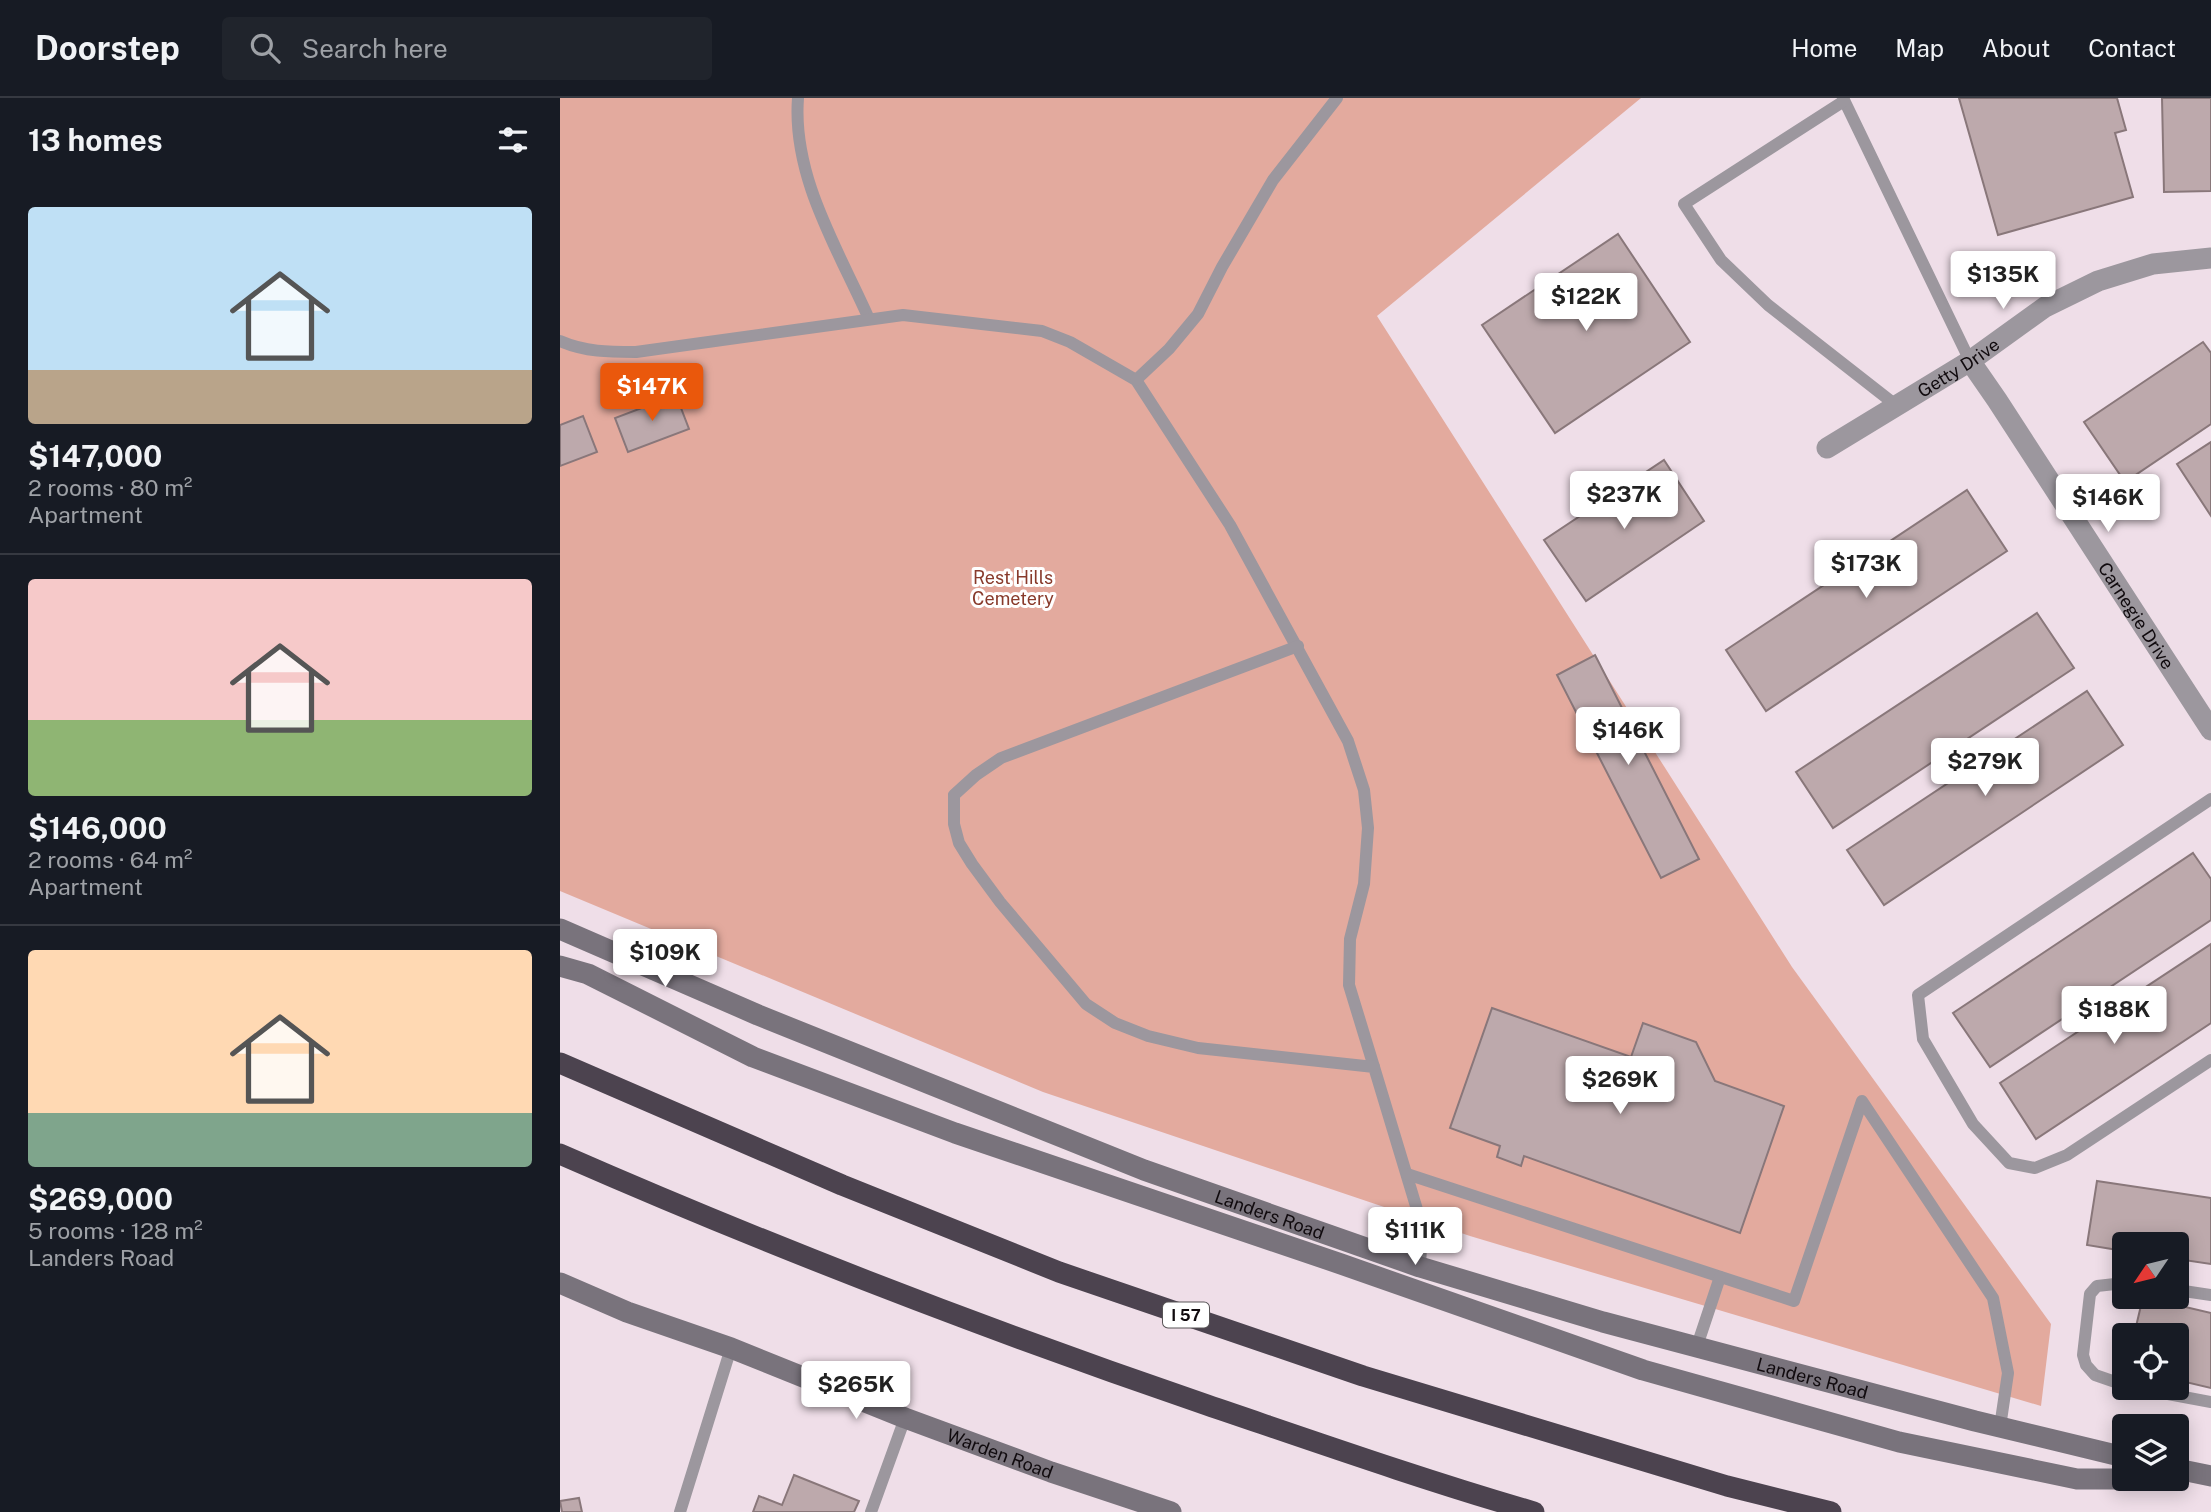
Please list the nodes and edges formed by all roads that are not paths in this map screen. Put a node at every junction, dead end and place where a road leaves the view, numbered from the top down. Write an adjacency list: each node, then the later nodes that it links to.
1 (798, 98): 5 (lane)
2 (1337, 98): 8 (lane)
3 (1844, 100): 7 (lane); 9 (lane)
4 (2211, 258): 7 (street, Getty Drive)
5 (869, 319): 6 (lane); 8 (lane)
6 (560, 341)
7 (1970, 361): 9 (street, Getty Drive); 12 (street, Carnegie Drive)
8 (1136, 380): 11 (lane)
9 (1897, 406): 10 (street, Getty Drive)
10 (1827, 447)
11 (1298, 646): 19 (lane); 19 (lane)
12 (2211, 730)
13 (2211, 799): 17 (lane)
14 (560, 929): 23 (main road, Landers Road)
15 (560, 966): 40 (main road)
16 (560, 1046): 20 (highway)
17 (2211, 1060)
18 (560, 1063): 20 (highway, I 57)
19 (1374, 1067): 22 (lane)
20 (597, 1081): 46 (highway, I 57)
21 (560, 1154): 45 (highway)
22 (1407, 1174): 23 (lane); 24 (lane)
23 (1420, 1267): 29 (main road, Landers Road)
24 (1720, 1277): 29 (lane); 35 (lane)
25 (560, 1283): 30 (main road, Warden Road)
26 (2112, 1284): 31 (lane)
27 (2189, 1292): 28 (lane)
28 (2211, 1295)
29 (1698, 1346): 35 (main road, Landers Road)
30 (731, 1348): 34 (main road, Warden Road); 42 (lane)
31 (2112, 1381)
32 (2189, 1398): 33 (lane)
33 (2211, 1402)
34 (905, 1418): 41 (main road, Warden Road); 43 (lane)
35 (2000, 1427): 36 (main road, Landers Road)
36 (2112, 1454)
37 (2189, 1472): 38 (main road)
38 (2211, 1477): 39 (main road)
39 (2189, 1478)
40 (2112, 1479)
41 (1129, 1505): 44 (main road, Warden Road)
42 (680, 1512)
43 (871, 1512)
44 (1171, 1512)
45 (1534, 1512)
46 (1831, 1512)

